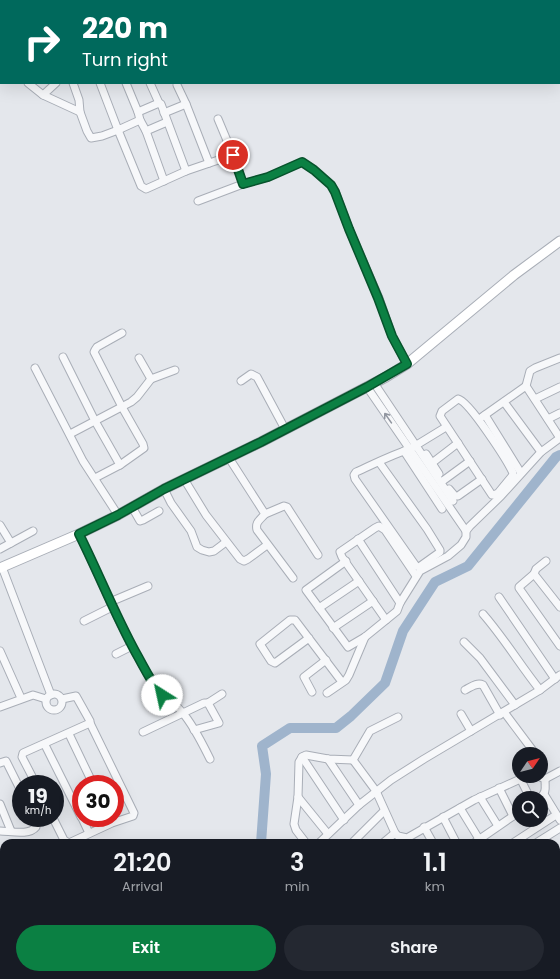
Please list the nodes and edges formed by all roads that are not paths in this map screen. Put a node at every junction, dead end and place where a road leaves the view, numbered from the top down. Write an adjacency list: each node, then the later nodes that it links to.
1 (29, 84): 8 (street)
2 (55, 84): 8 (street)
3 (73, 84): 11 (street)
4 (100, 84): 17 (street)
5 (126, 84): 12 (street)
6 (150, 84): 9 (street)
7 (177, 85): 10 (street)
8 (43, 95): 11 (street)
9 (159, 103): 12 (street); 13 (street)
10 (186, 104): 13 (street); 20 (street)
11 (80, 112): 17 (street)
12 (138, 112): 15 (street)
13 (164, 113): 16 (street)
14 (218, 119): 19 (street)
15 (140, 120): 17 (street); 18 (street)
16 (167, 122): 18 (street); 21 (street)
17 (118, 130): 22 (street)
18 (146, 131): 22 (street)
19 (233, 155): 20 (street); 23 (street)
20 (209, 163): 21 (street)
21 (186, 172): 22 (street)
22 (164, 181)
23 (243, 184): 24 (street); 30 (street)
24 (198, 201)
25 (560, 240): 30 (street)
26 (122, 334): 42 (street)
27 (63, 357): 47 (street)
28 (139, 358): 33 (street)
29 (560, 358): 36 (street)
30 (407, 364): 35 (street)
31 (35, 368): 50 (street)
32 (176, 370): 33 (street)
33 (151, 379): 42 (street)
34 (241, 382): 49 (street)
35 (371, 385): 39 (street); 41 (street); 49 (street)
36 (526, 386): 38 (street); 40 (street)
37 (560, 387): 38 (street)
38 (535, 399): 45 (street)
39 (387, 402): 41 (street); 51 (street)
40 (504, 402): 44 (street); 55 (street)
41 (380, 406): 51 (street, one-way to 41)
42 (122, 407): 47 (street); 60 (street)
43 (560, 413): 45 (street)
44 (485, 415): 46 (street); 61 (street)
45 (548, 419): 52 (street)
46 (478, 420): 48 (street); 64 (street)
47 (95, 421): 50 (street); 60 (street)
48 (446, 427): 53 (street); 54 (street)
49 (285, 428): 56 (street)
50 (70, 434): 62 (street)
51 (406, 438): 54 (street)
52 (560, 438): 55 (street)
53 (458, 443): 57 (street); 59 (street)
54 (412, 447): 58 (street); 59 (street); 68 (street); 73 (street)
55 (541, 452): 61 (street)
56 (229, 458): 63 (street); 70 (street)
57 (470, 461): 64 (street); 65 (street)
58 (379, 462): 58 (street)
59 (432, 463): 65 (street)
60 (120, 465): 62 (street)
61 (521, 473): 73 (street)
62 (95, 478): 71 (street)
63 (184, 479): 66 (street); 77 (street)
64 (482, 479): 65 (street)
65 (444, 480)
66 (164, 489): 67 (street); 77 (street)
67 (132, 507): 69 (street); 71 (street)
68 (442, 509)
69 (159, 510)
70 (266, 514): 79 (street); 81 (street)
71 (118, 515): 75 (street)
72 (0, 525): 78 (street)
73 (468, 528): 86 (street)
74 (34, 531): 78 (street)
75 (79, 534): 84 (street); 93 (street)
76 (358, 540): 82 (street); 86 (street); 92 (street)
77 (226, 542): 79 (street)
78 (11, 543): 80 (street)
79 (267, 544): 87 (street)
80 (0, 549)
81 (318, 555)
82 (346, 561): 88 (street); 95 (street)
83 (546, 561): 85 (street)
84 (1, 567): 115 (street)
85 (534, 574): 94 (street); 104 (street)
86 (416, 576): 92 (street)
87 (293, 578)
88 (359, 581): 91 (street); 95 (street)
89 (148, 586): 93 (street)
90 (499, 598): 108 (street)
91 (373, 601): 97 (street); 99 (street)
92 (400, 603): 97 (street)
93 (111, 605): 98 (street); 103 (street)
94 (560, 607)
95 (319, 608): 99 (street)
96 (483, 614): 111 (street)
97 (386, 620): 100 (street)
98 (84, 621)
99 (333, 628): 100 (street)
100 (365, 637): 109 (street)
101 (309, 638): 101 (street); 107 (street)
102 (464, 642): 119 (street)
103 (132, 646): 106 (street); 121 (street)
104 (560, 646)
105 (0, 651): 116 (street)
106 (116, 654)
107 (326, 660): 109 (street); 112 (street)
108 (558, 677): 111 (street)
109 (342, 682): 113 (street)
110 (466, 690): 122 (street)
111 (540, 690): 119 (street)
112 (312, 692)
113 (327, 693)
114 (222, 694): 118 (street)
115 (48, 697): 116 (street); 117 (street); 117 (street)
116 (21, 698): 120 (street)
117 (62, 699): 125 (street)
118 (208, 703): 121 (street); 126 (street)
119 (515, 705): 122 (street)
120 (0, 707)
121 (183, 713): 126 (street); 127 (street)
122 (502, 713): 128 (street); 131 (street)
123 (461, 714): 128 (street)
124 (398, 717): 135 (street)
125 (90, 723): 129 (street); 141 (street)
126 (194, 730): 134 (street)
127 (143, 732)
128 (471, 732): 146 (street)
129 (68, 734): 130 (street); 140 (street)
130 (45, 744): 139 (street); 149 (street)
131 (530, 747)
132 (302, 757): 133 (street); 147 (street); 160 (street)
133 (328, 758): 135 (street); 152 (street)
134 (210, 759)
135 (353, 760): 146 (street)
136 (0, 763): 138 (street)
137 (560, 771): 142 (street)
138 (13, 775)
139 (31, 775)
140 (88, 775)
141 (116, 775)
142 (548, 776)
143 (512, 782): 144 (street)
144 (499, 788): 148 (street); 154 (street)
145 (124, 791): 158 (street)
146 (376, 792): 152 (street); 155 (street)
147 (298, 797): 172 (street); 175 (street)
148 (480, 797): 153 (street); 161 (street)
149 (72, 799)
150 (0, 804): 169 (street)
151 (548, 804): 159 (street)
152 (359, 805): 160 (street)
153 (460, 808): 156 (street); 183 (street)
154 (512, 808)
155 (384, 811): 171 (street); 177 (street)
156 (443, 817): 166 (street); 182 (street)
157 (512, 817): 161 (street)
158 (124, 818)
159 (558, 818): 185 (street)
160 (344, 820): 172 (street)
161 (498, 826): 184 (street)
162 (35, 827): 169 (street)
163 (58, 827): 173 (street)
164 (86, 827): 170 (street)
165 (99, 827): 170 (street)
166 (424, 827): 180 (street); 181 (street)
167 (560, 828): 186 (street)
168 (0, 831): 169 (street)
169 (12, 831)
170 (89, 833): 174 (street)
171 (395, 833): 178 (street); 179 (street)
172 (328, 834): 176 (street)
173 (64, 839)
174 (77, 839)
175 (303, 839)
176 (323, 839)
177 (356, 839)
178 (388, 839)
179 (406, 839)
180 (409, 839)
181 (431, 839)
182 (454, 839)
183 (476, 839)
184 (480, 839)
185 (520, 839)
186 (542, 839)

